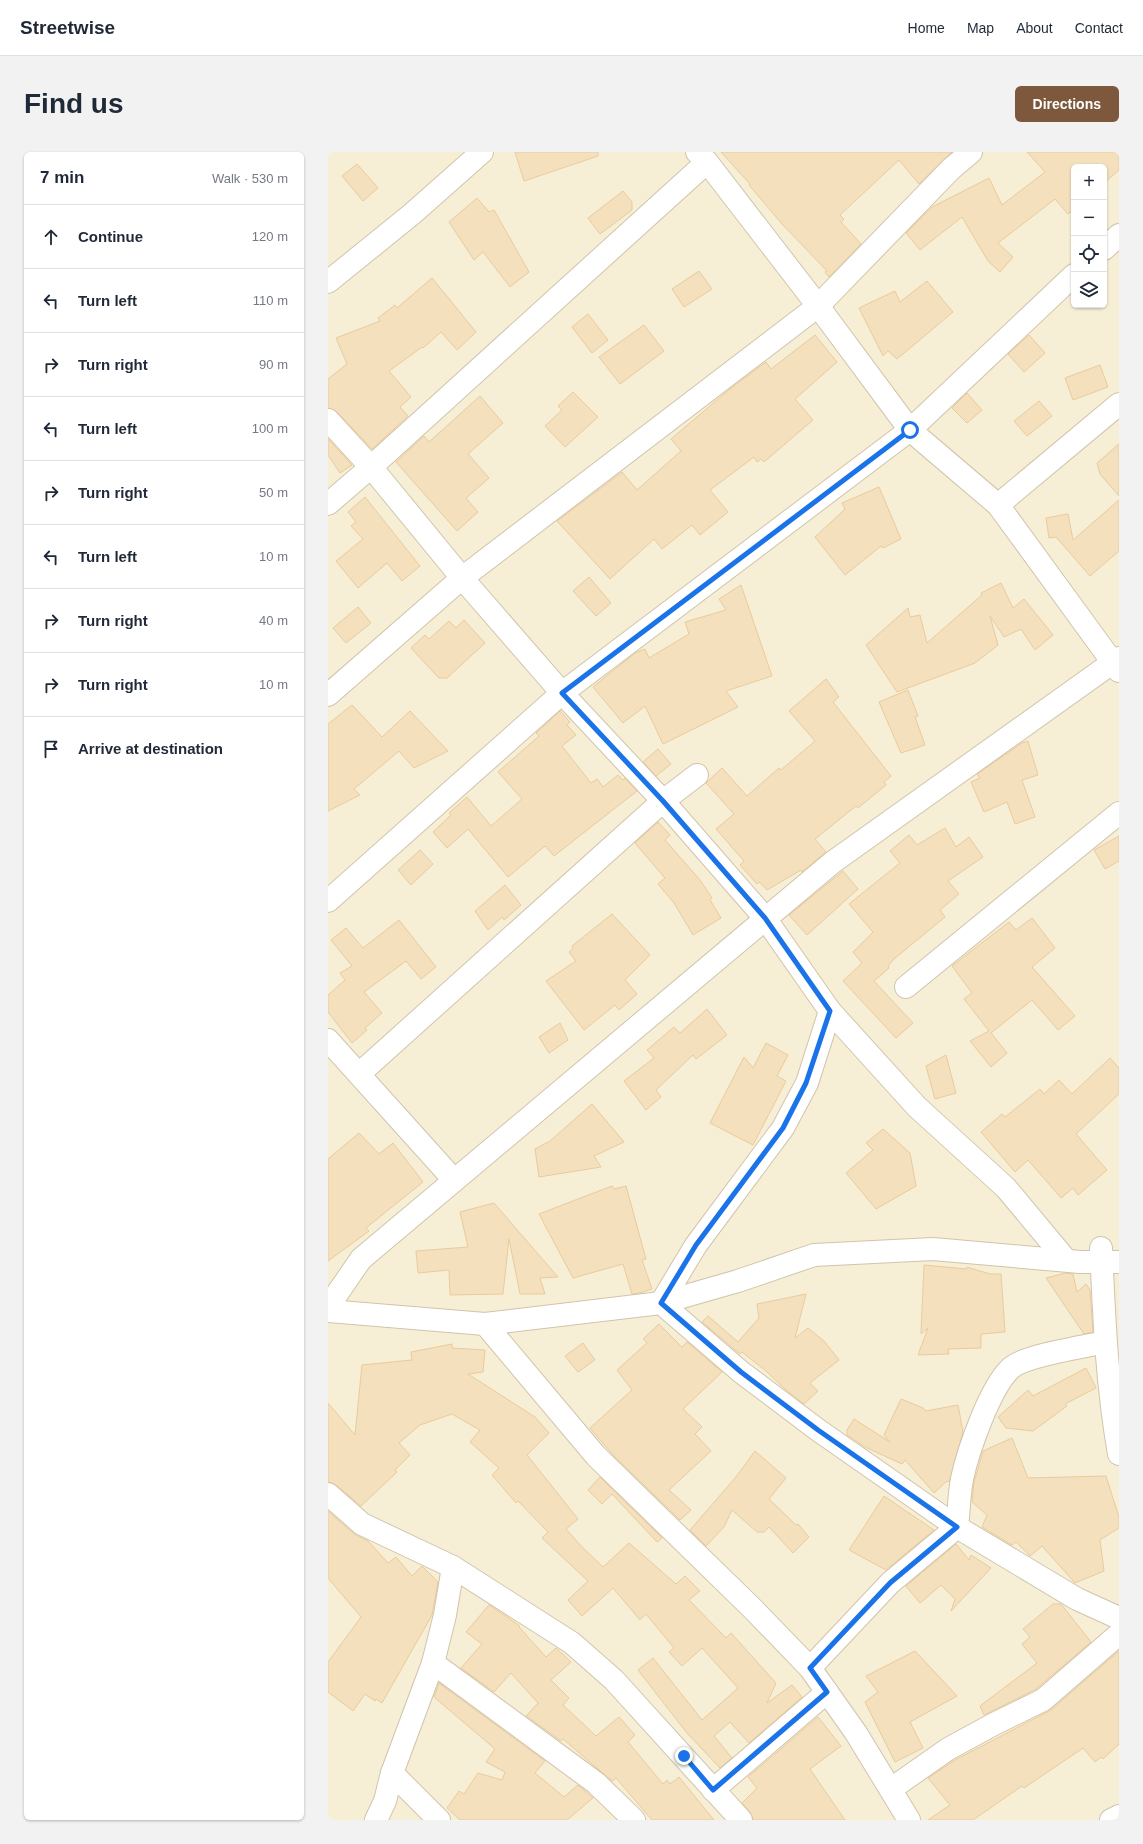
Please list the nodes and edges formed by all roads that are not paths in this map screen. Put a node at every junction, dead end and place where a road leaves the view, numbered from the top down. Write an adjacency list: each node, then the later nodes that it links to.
1 (482, 152): 7 (street)
2 (971, 152): 8 (street)
3 (702, 157): 8 (street); 12 (street)
4 (1119, 235): 5 (street)
5 (1107, 245)
6 (1071, 278): 11 (street)
7 (328, 282)
8 (818, 306): 11 (street); 15 (street)
9 (1119, 404): 14 (street)
10 (328, 420): 12 (street)
11 (910, 430): 14 (street); 17 (street)
12 (371, 467): 13 (street); 15 (street)
13 (328, 504)
14 (998, 505): 16 (street)
15 (462, 578): 17 (street); 18 (street)
16 (1117, 665): 23 (street)
17 (562, 693): 20 (street); 22 (street)
18 (328, 695)
19 (697, 775): 20 (street)
20 (663, 801): 23 (street); 27 (street)
21 (1119, 813): 24 (street)
22 (328, 901)
23 (765, 918): 25 (street); 28 (street)
24 (906, 986)
25 (830, 1011): 30 (street); 32 (street)
26 (328, 1040): 27 (street)
27 (359, 1074): 28 (street)
28 (454, 1180): 33 (street)
29 (1101, 1247): 36 (street)
30 (1066, 1260): 31 (street); 32 (street)
31 (1119, 1262)
32 (661, 1303): 35 (street); 39 (street)
33 (328, 1307)
34 (328, 1311): 35 (street)
35 (485, 1324): 44 (street)
36 (1105, 1342): 37 (street); 39 (street)
37 (1119, 1454)
38 (328, 1494): 40 (street)
39 (957, 1527): 41 (street); 44 (street)
40 (453, 1567): 43 (street); 48 (street)
41 (1119, 1618)
42 (1119, 1634): 47 (street)
43 (433, 1663): 46 (street); 52 (street)
44 (810, 1668): 45 (street)
45 (827, 1692): 47 (street); 48 (street)
46 (392, 1773): 50 (street); 51 (street)
47 (891, 1789): 54 (street)
48 (713, 1790): 53 (street)
49 (1119, 1816): 55 (street)
50 (376, 1820)
51 (439, 1820)
52 (634, 1820)
53 (741, 1820)
54 (909, 1820)
55 (1111, 1820)

